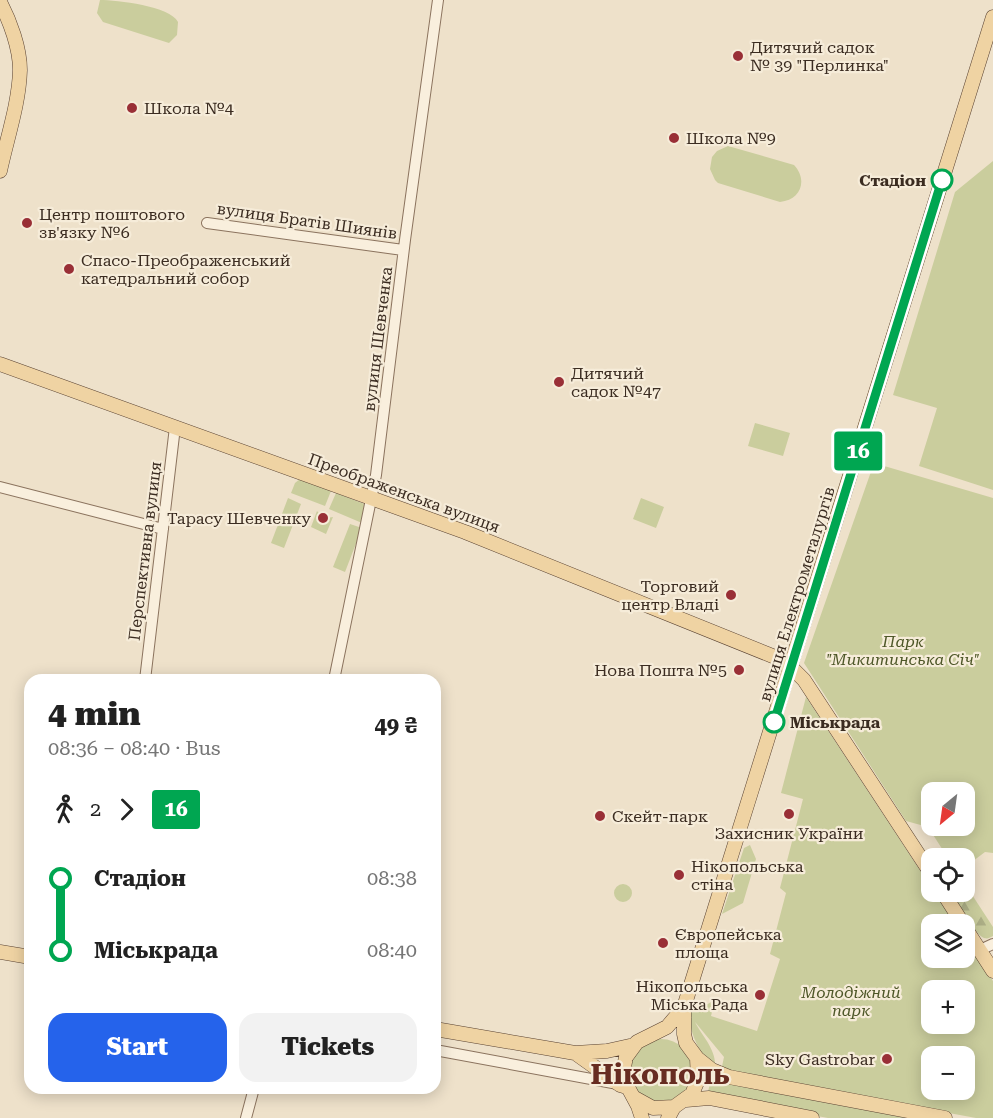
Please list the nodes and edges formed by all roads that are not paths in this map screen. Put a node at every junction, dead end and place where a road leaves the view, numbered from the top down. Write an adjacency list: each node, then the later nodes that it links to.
1 (438, 0): 6 (street, вулиця Шевченка)
2 (0, 2): 4 (main road)
3 (993, 17): 12 (main road, вулиця Електрометалургів)
4 (0, 171)
5 (207, 223): 6 (street, вулиця Братів Шиянів)
6 (403, 250): 10 (street, вулиця Шевченка)
7 (0, 364): 8 (main road, Преображенська вулиця)
8 (175, 427): 10 (main road, Преображенська вулиця); 11 (street, Перспективна вулиця)
9 (0, 487): 11 (street)
10 (372, 498): 12 (main road, Преображенська вулиця); 14 (street, вулиця Шевченка)
11 (163, 530): 13 (street, Перспективна вулиця)
12 (791, 667): 15 (main road); 21 (main road, вулиця Електрометалургів)
13 (146, 674)
14 (335, 674)
15 (921, 858)
16 (975, 936): 17 (main road)
17 (987, 947): 20 (main road)
18 (0, 952): 19 (main road)
19 (24, 956)
20 (993, 970)
21 (684, 1007): 23 (main road, вулиця Електрометалургів); 24 (main road, вулиця Електрометалургів)
22 (441, 1030): 27 (main road)
23 (656, 1034): 24 (main road); 25 (main road, вулиця Електрометалургів)
24 (686, 1043): 28 (main road)
25 (634, 1045): 27 (main road, вулиця Електрометалургів); 29 (main road)
26 (441, 1051): 29 (street)
27 (575, 1053): 29 (main road)
28 (697, 1058): 31 (main road); 35 (main road)
29 (627, 1090): 31 (main road); 33 (main road)
30 (252, 1094): 32 (street)
31 (676, 1108): 34 (main road)
32 (246, 1118)
33 (642, 1118)
34 (812, 1118)
35 (945, 1118)

